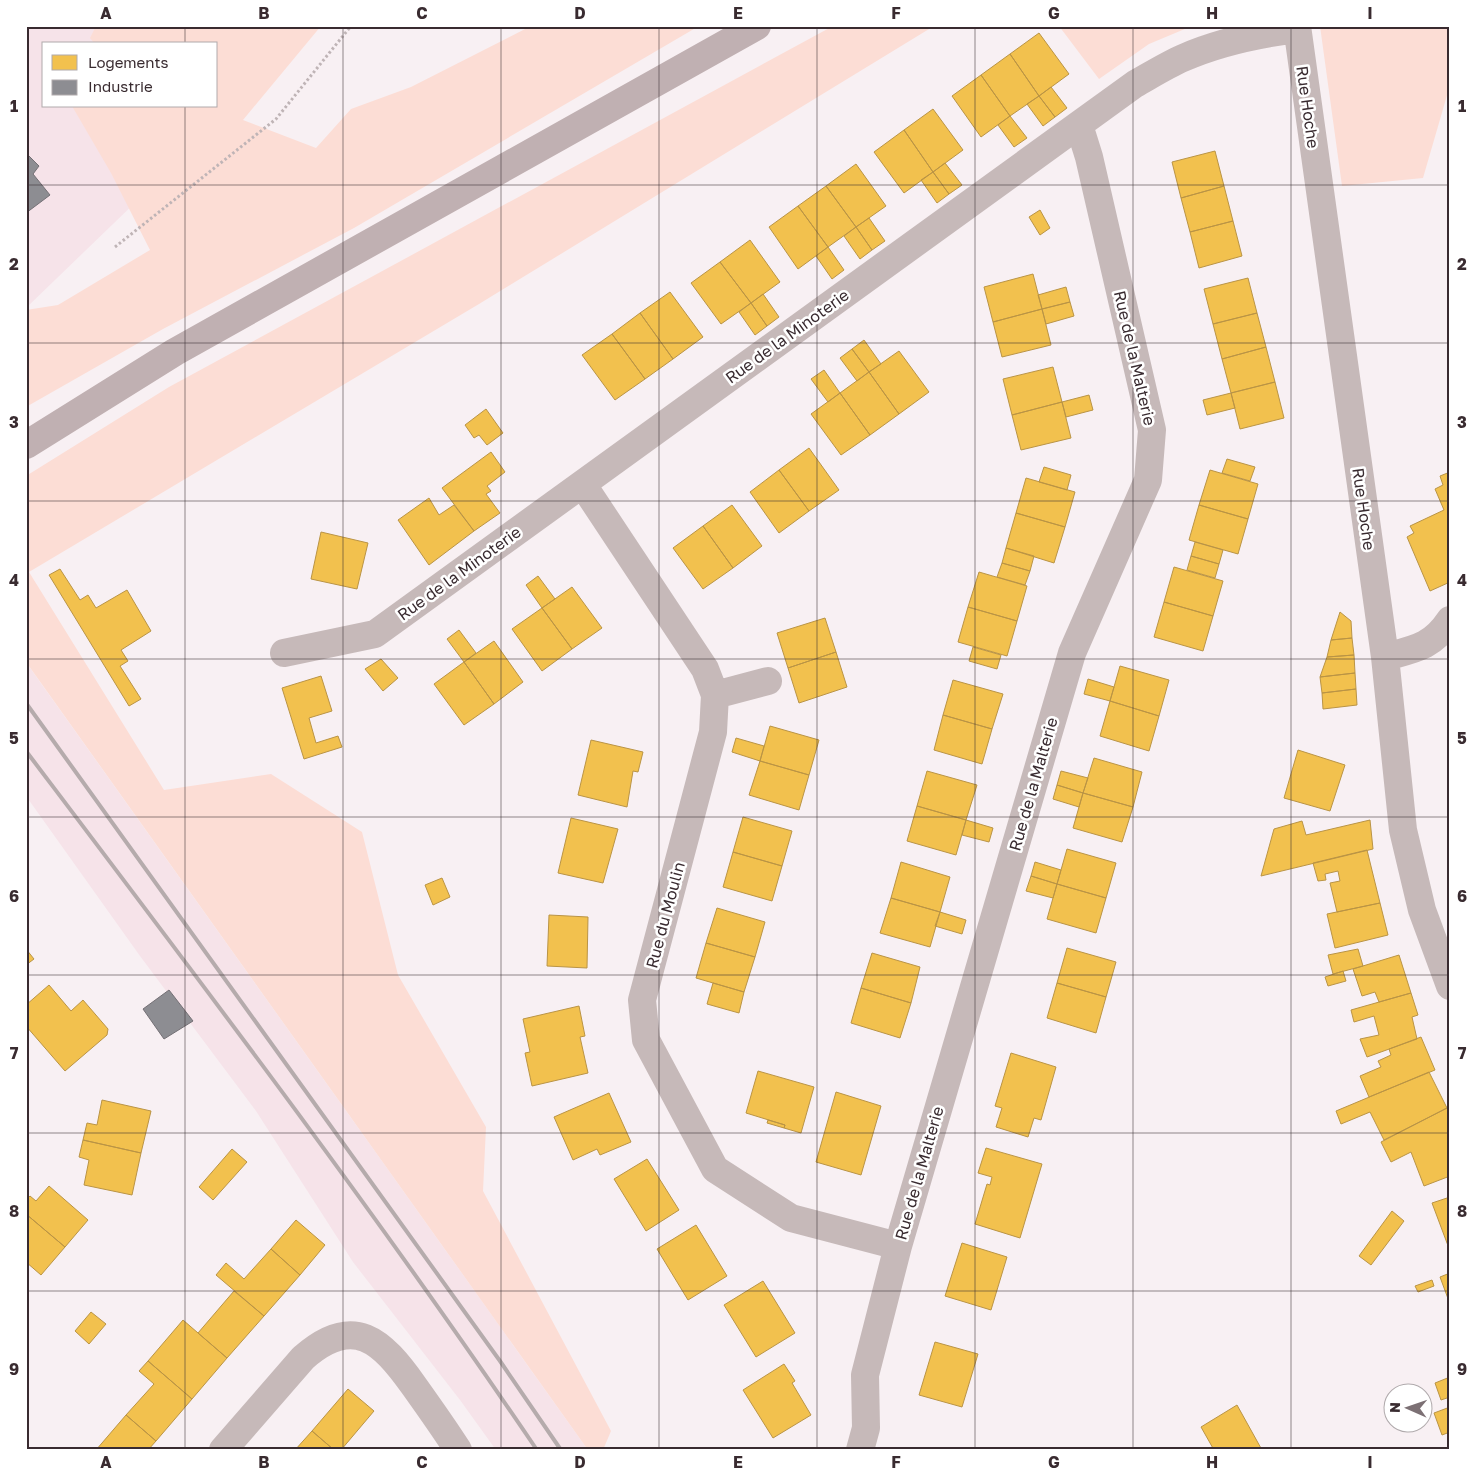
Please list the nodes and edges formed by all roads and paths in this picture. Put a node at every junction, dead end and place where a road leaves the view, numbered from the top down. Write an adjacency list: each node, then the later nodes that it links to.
1 (351, 26): 5 (path)
2 (757, 26): 6 (main road)
3 (1297, 28): 4 (street, Rue de la Minoterie); 10 (street, Rue Hoche)
4 (1079, 124): 7 (street, Rue de la Minoterie); 14 (street, Rue de la Malterie)
5 (115, 247)
6 (26, 445)
7 (583, 484): 9 (street, Rue de la Minoterie); 12 (street, Rue du Moulin)
8 (1450, 620): 10 (street)
9 (284, 653)
10 (1385, 657): 13 (street, Rue Hoche)
11 (768, 682): 12 (street)
12 (715, 694): 14 (street, Rue du Moulin)
13 (1450, 986)
14 (898, 1246): 17 (street, Rue de la Malterie)
15 (223, 1450): 16 (street)
16 (458, 1450)
17 (860, 1450)

